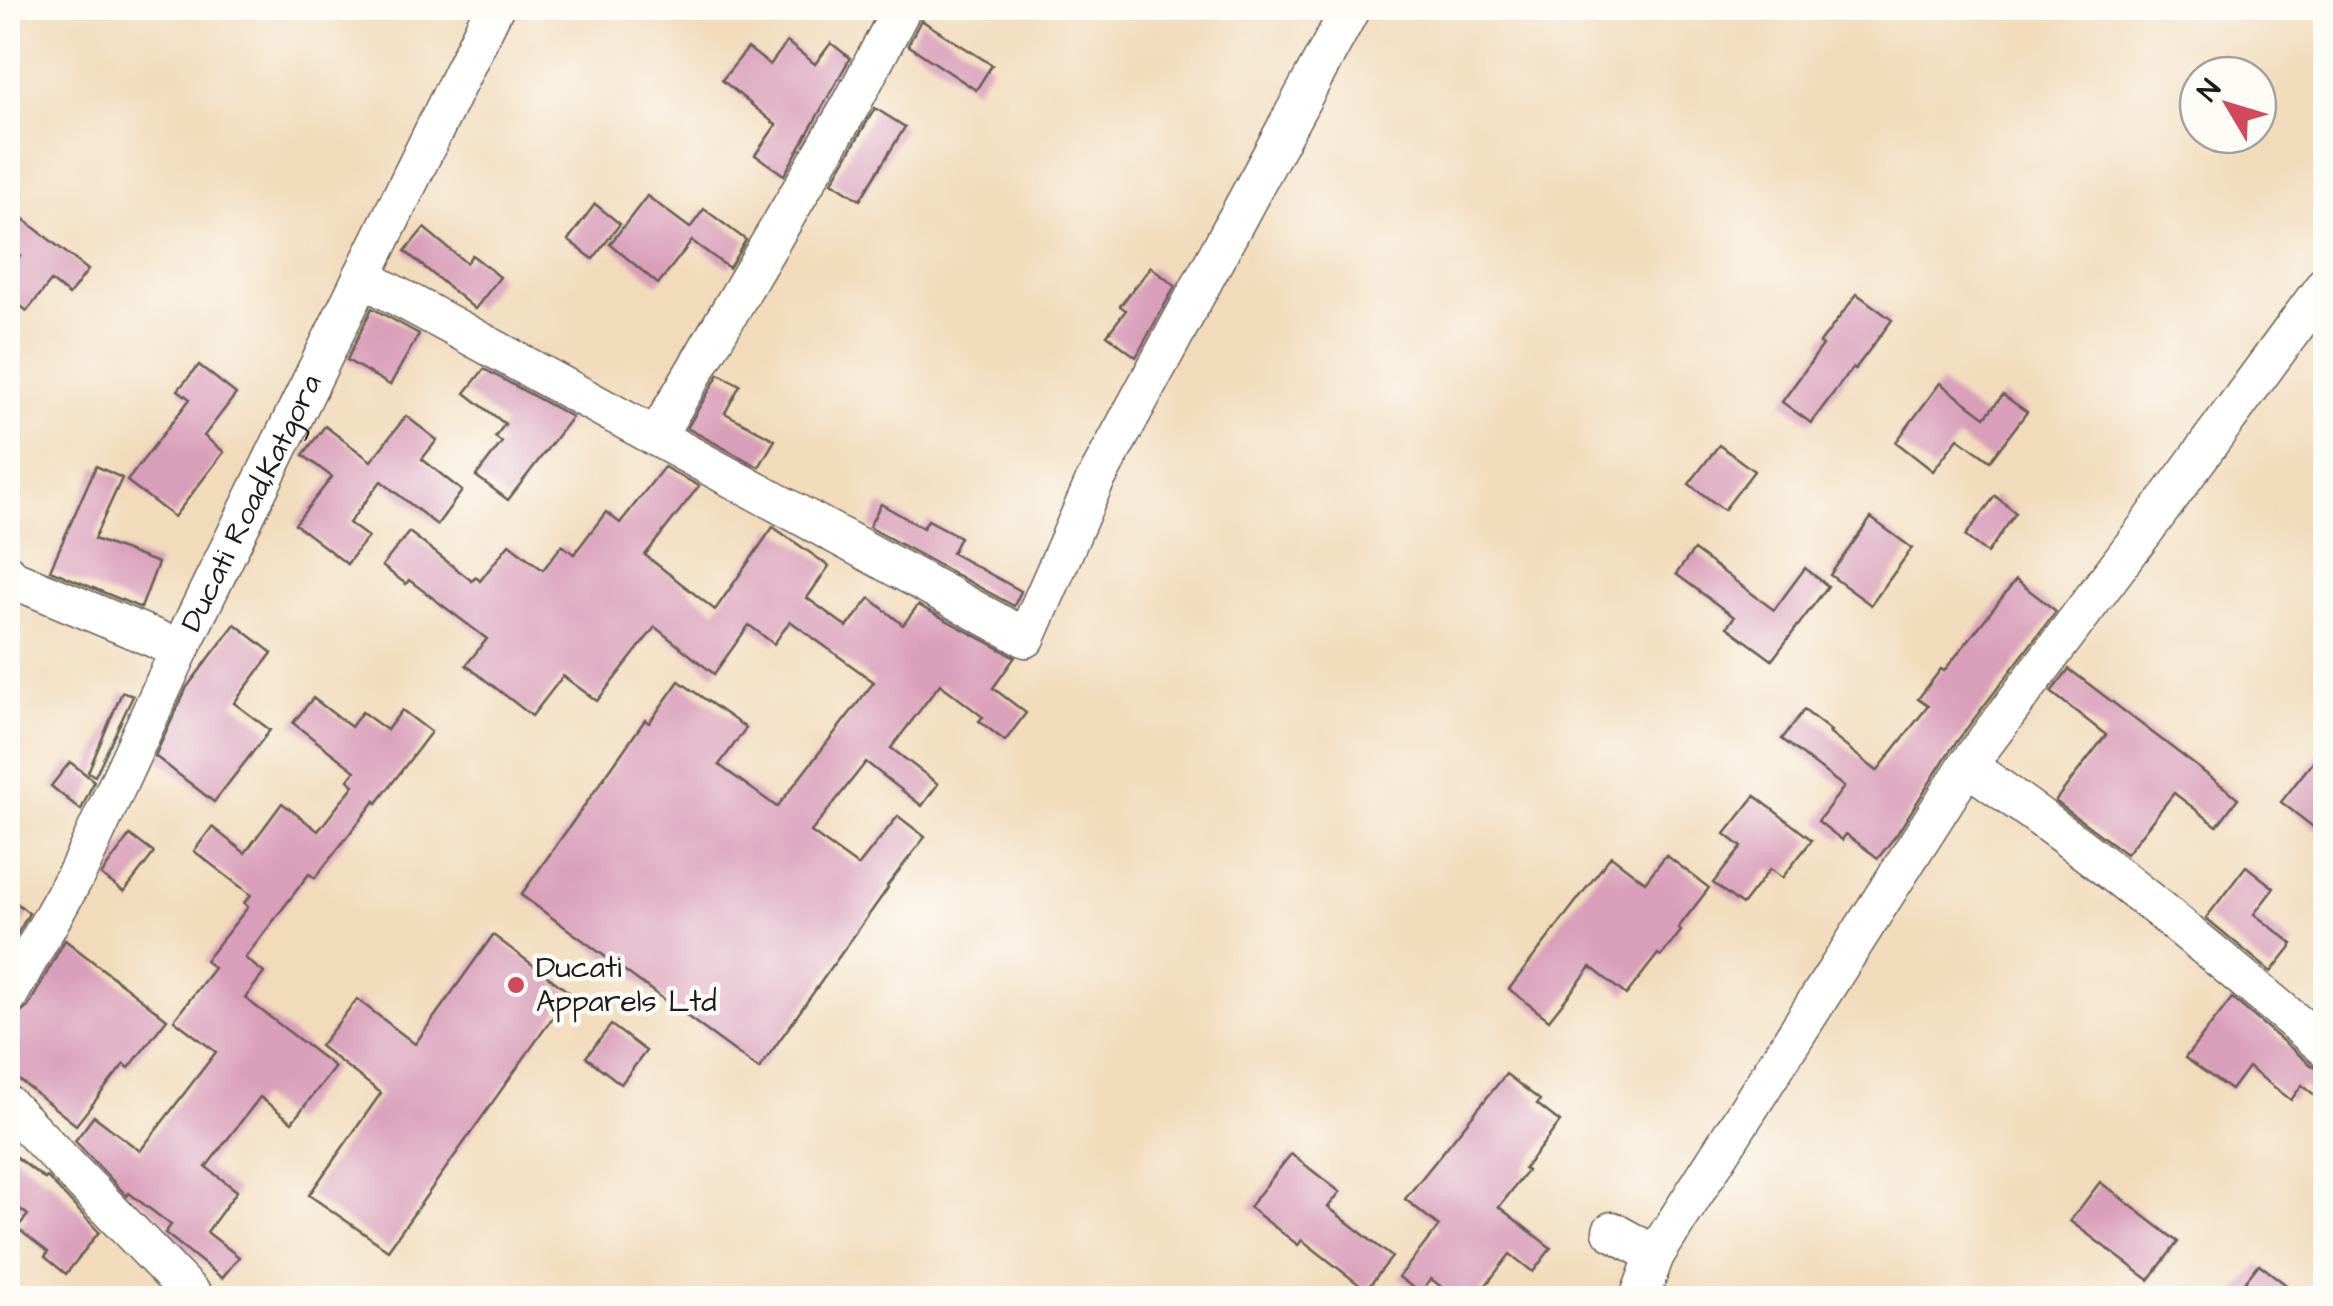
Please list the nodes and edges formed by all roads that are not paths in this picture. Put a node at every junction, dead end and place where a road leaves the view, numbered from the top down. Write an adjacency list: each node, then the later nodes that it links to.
1 (494, 8): 4 (street, Ducati Road,Katgora)
2 (902, 8): 6 (street)
3 (1351, 8): 6 (street)
4 (362, 277): 6 (street); 8 (street, Ducati Road,Katgora)
5 (2326, 284): 9 (street)
6 (656, 437)
7 (8, 574): 8 (street)
8 (180, 650): 10 (street, Ducati Road,Katgora)
9 (1967, 766): 11 (street); 14 (street)
10 (8, 996)
11 (2326, 1048)
12 (8, 1105): 15 (street)
13 (1612, 1230): 14 (street)
14 (1655, 1255): 16 (street)
15 (195, 1298)
16 (1639, 1298)

